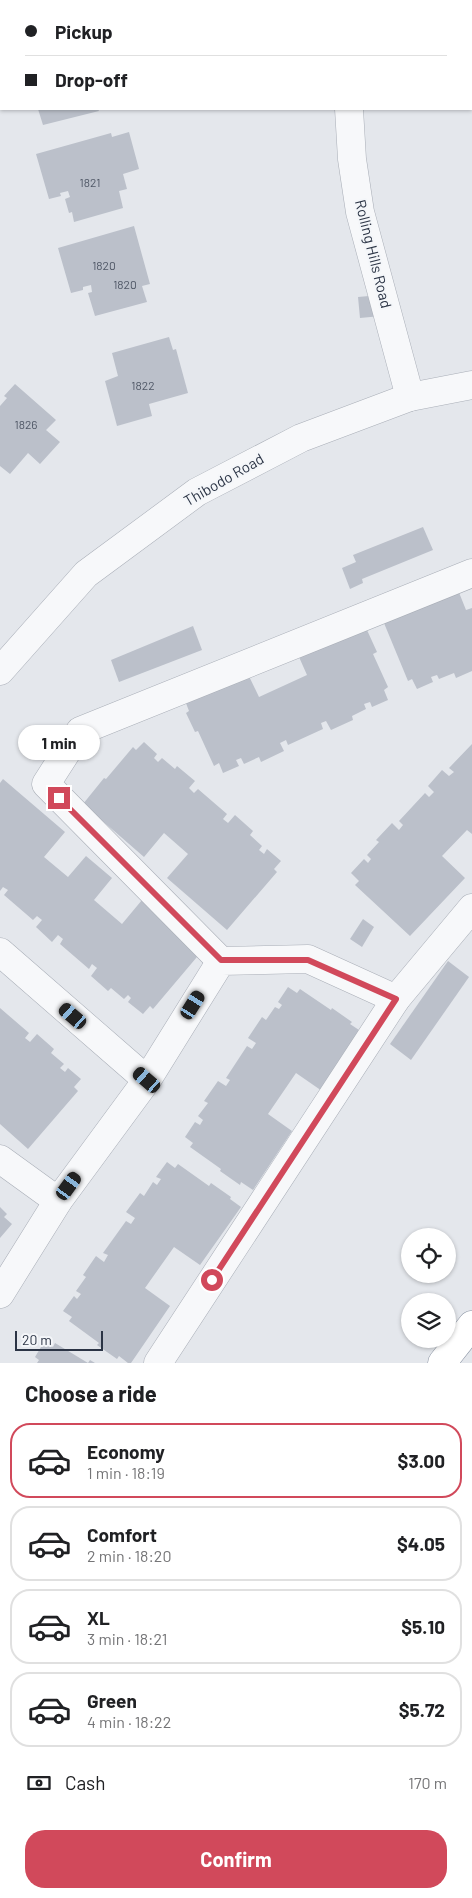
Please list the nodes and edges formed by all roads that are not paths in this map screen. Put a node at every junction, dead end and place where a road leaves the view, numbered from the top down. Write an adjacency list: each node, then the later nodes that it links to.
1 (349, 110): 3 (street, Rolling Hills Road)
2 (472, 385): 3 (street, Thibodo Road)
3 (410, 397): 5 (street, Thibodo Road)
4 (472, 573): 8 (street)
5 (0, 671)
6 (472, 908): 9 (street)
7 (0, 952): 10 (street)
8 (221, 960): 9 (street); 10 (street)
9 (396, 999): 15 (street)
10 (147, 1080): 12 (street)
11 (0, 1159): 12 (street)
12 (58, 1201): 13 (street)
13 (0, 1294)
14 (472, 1325): 16 (highway)
15 (158, 1363)
16 (442, 1363)

